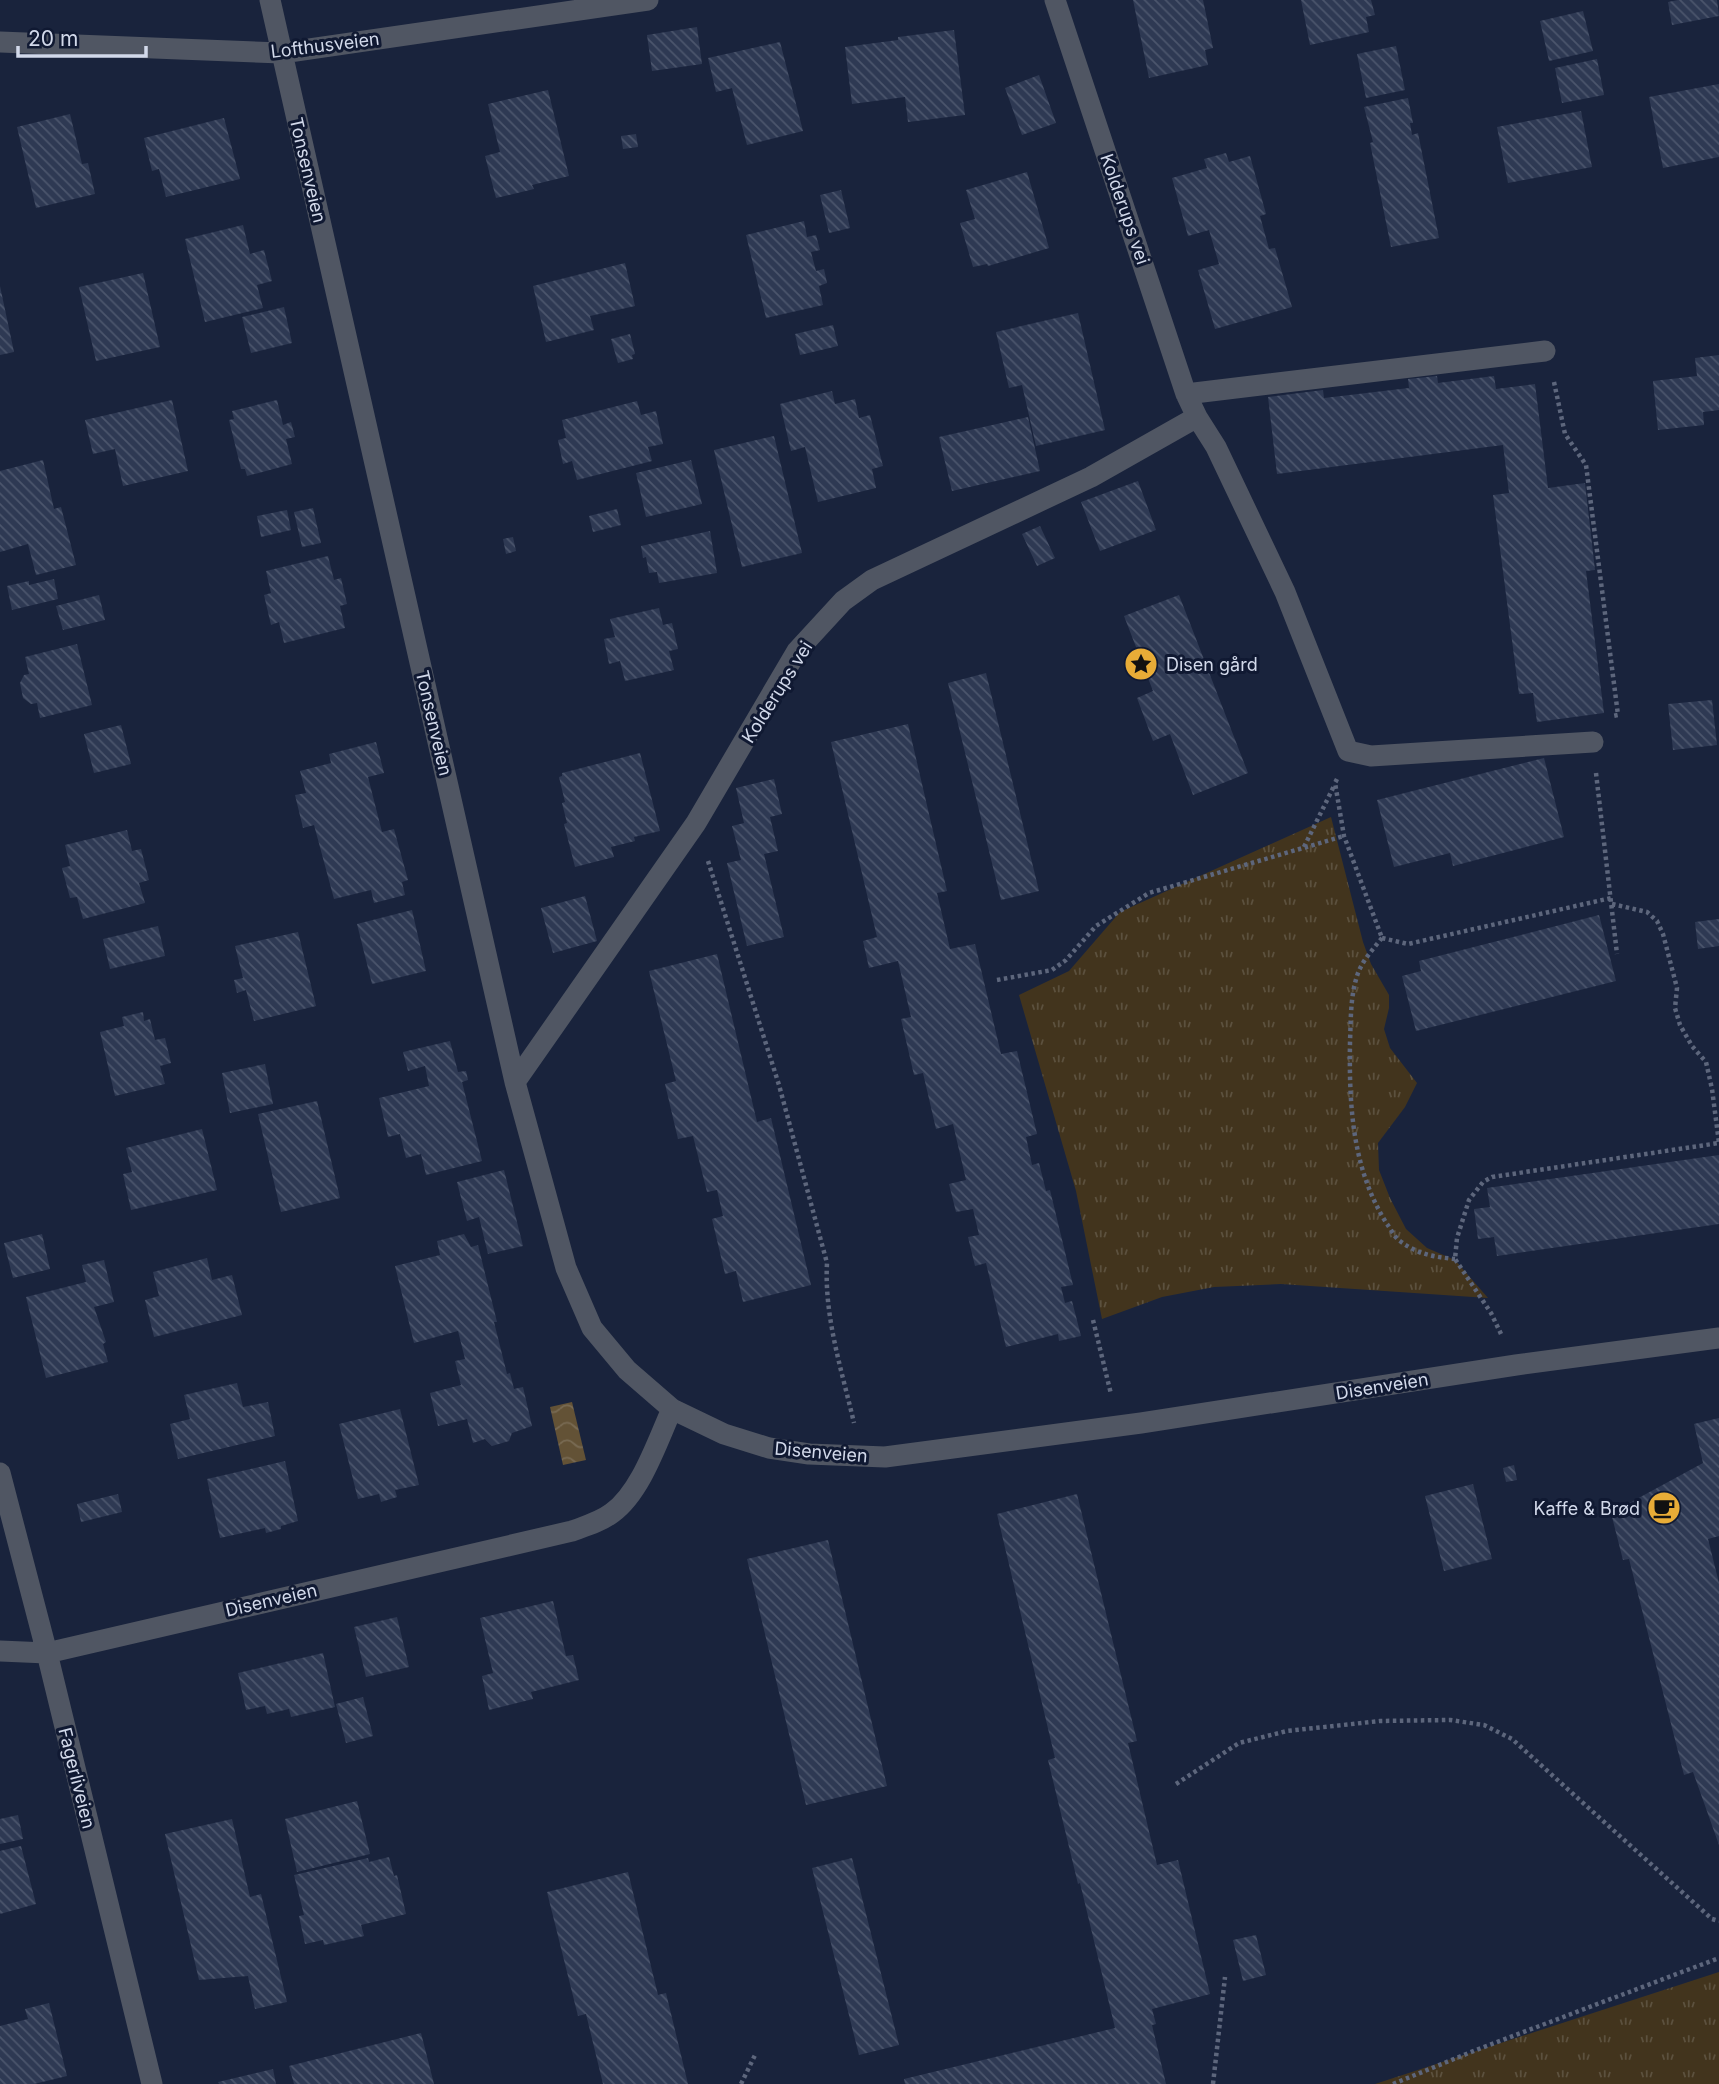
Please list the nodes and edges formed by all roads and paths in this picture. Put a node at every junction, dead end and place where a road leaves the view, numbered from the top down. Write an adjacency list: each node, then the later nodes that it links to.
1 (270, 0): 5 (street, Tonsenveien)
2 (649, 0): 5 (street, Lofthusveien)
3 (1055, 0): 7 (street, Kolderups vei)
4 (0, 42): 5 (street, Lofthusveien)
5 (282, 53): 19 (street, Tonsenveien)
6 (1545, 351): 7 (street); 9 (path)
7 (1186, 394): 8 (street, Kolderups vei)
8 (1197, 418): 10 (street, Kolderups vei); 12 (street, Kolderups vei)
9 (1593, 741): 10 (street); 15 (path)
10 (1348, 751): 11 (path)
11 (1335, 783): 13 (path); 14 (path)
12 (696, 823): 19 (street, Kolderups vei); 27 (path)
13 (1344, 836): 14 (path); 16 (path)
14 (1304, 848): 18 (path)
15 (1611, 901): 16 (path); 17 (path); 20 (path)
16 (1382, 938): 21 (path)
17 (1618, 954)
18 (998, 981)
19 (515, 1082): 26 (street, Tonsenveien)
20 (1719, 1143): 21 (path)
21 (1455, 1259): 24 (path)
22 (1093, 1320): 25 (path)
23 (1719, 1338): 24 (street, Disenveien)
24 (1516, 1366): 26 (street, Disenveien)
25 (1112, 1397)
26 (672, 1409): 30 (street, Disenveien)
27 (856, 1429)
28 (0, 1473): 30 (street, Fagerliveien)
29 (0, 1651): 30 (street, Disenveien)
30 (47, 1653): 36 (street, Fagerliveien)
31 (1176, 1784): 32 (path)
32 (1719, 1921)
33 (1719, 1958): 39 (path)
34 (1226, 1977): 38 (path)
35 (756, 2053): 37 (path)
36 (152, 2084)
37 (741, 2084)
38 (1213, 2084)
39 (1393, 2084)

